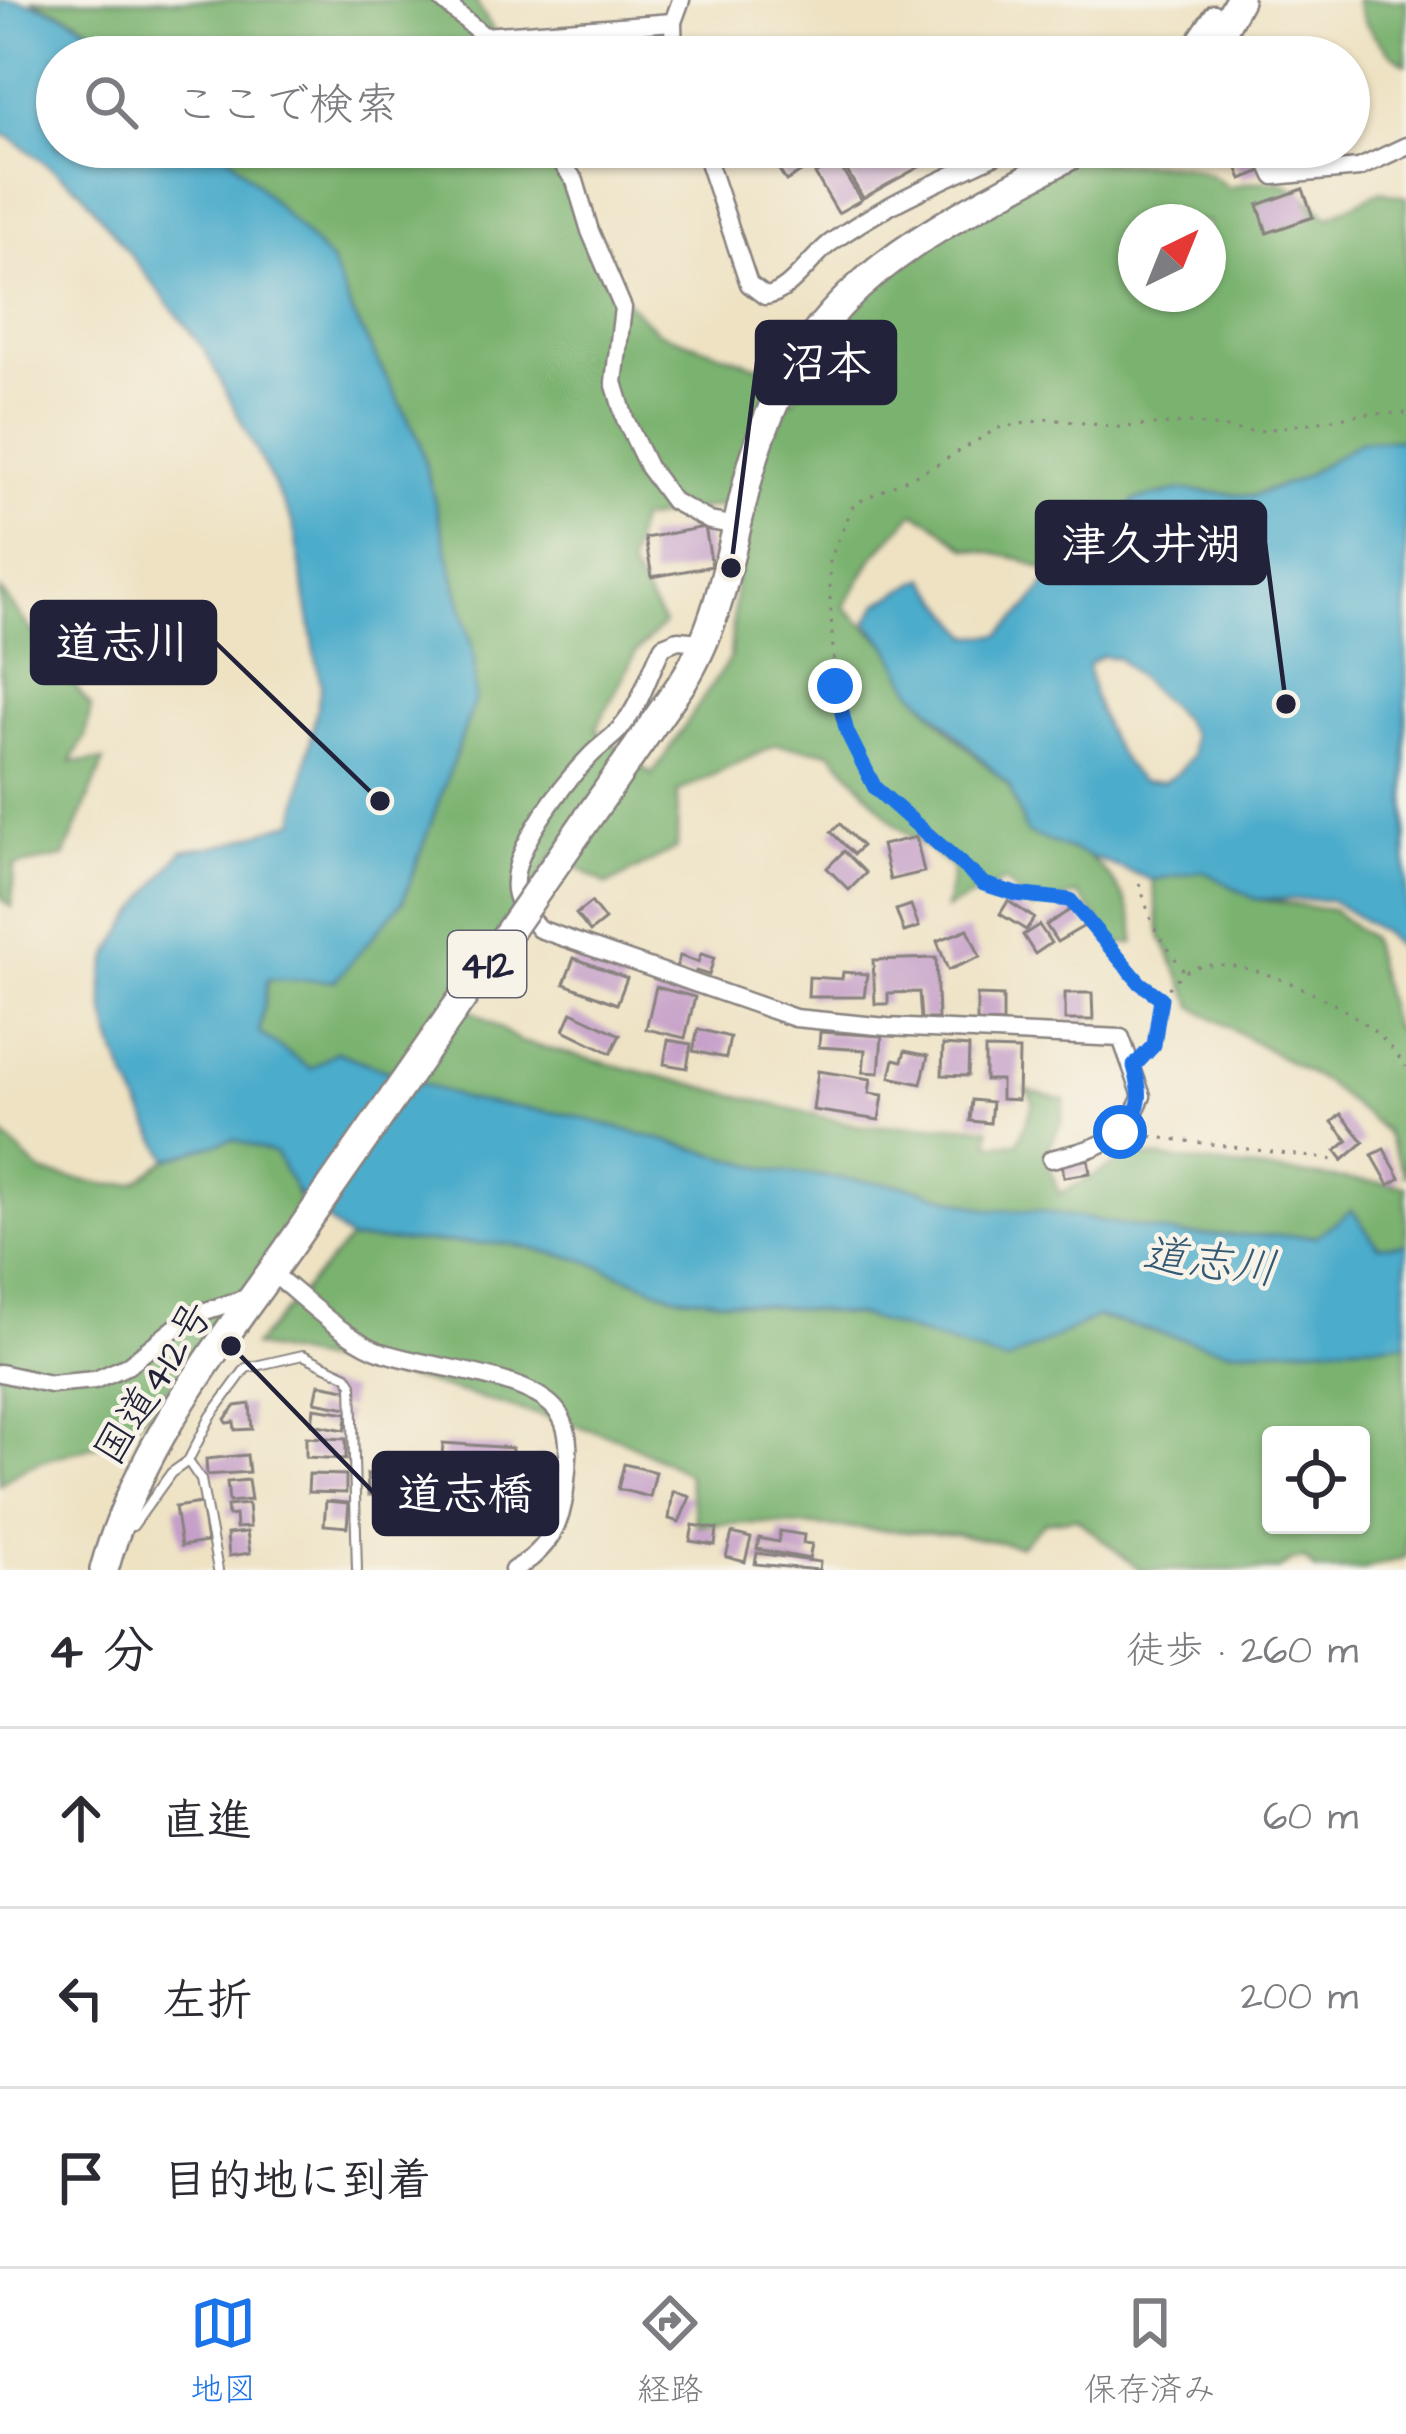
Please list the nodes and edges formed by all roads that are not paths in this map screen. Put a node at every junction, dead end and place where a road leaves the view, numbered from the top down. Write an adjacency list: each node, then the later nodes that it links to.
1 (442, 0): 4 (street)
2 (681, 0): 3 (street)
3 (673, 22): 4 (street); 5 (street)
4 (484, 36)
5 (673, 36)
6 (1406, 146): 7 (street)
7 (1370, 163)
8 (565, 168): 14 (street)
9 (710, 168): 10 (street)
10 (971, 168)
11 (1049, 168): 14 (highway, 412)
12 (1271, 168): 13 (street)
13 (1359, 168)
14 (736, 526): 15 (highway, 412)
15 (702, 642): 16 (street); 17 (highway, 国道412号 / 412, bridge)
16 (1052, 1159)
17 (263, 1284): 18 (street); 20 (highway, 国道412号 / 412); 24 (street)
18 (0, 1373)
19 (188, 1461): 20 (lane); 22 (lane); 23 (lane)
20 (115, 1528): 21 (highway, 国道412号 / 412)
21 (104, 1570)
22 (218, 1570)
23 (357, 1570)
24 (513, 1570)

